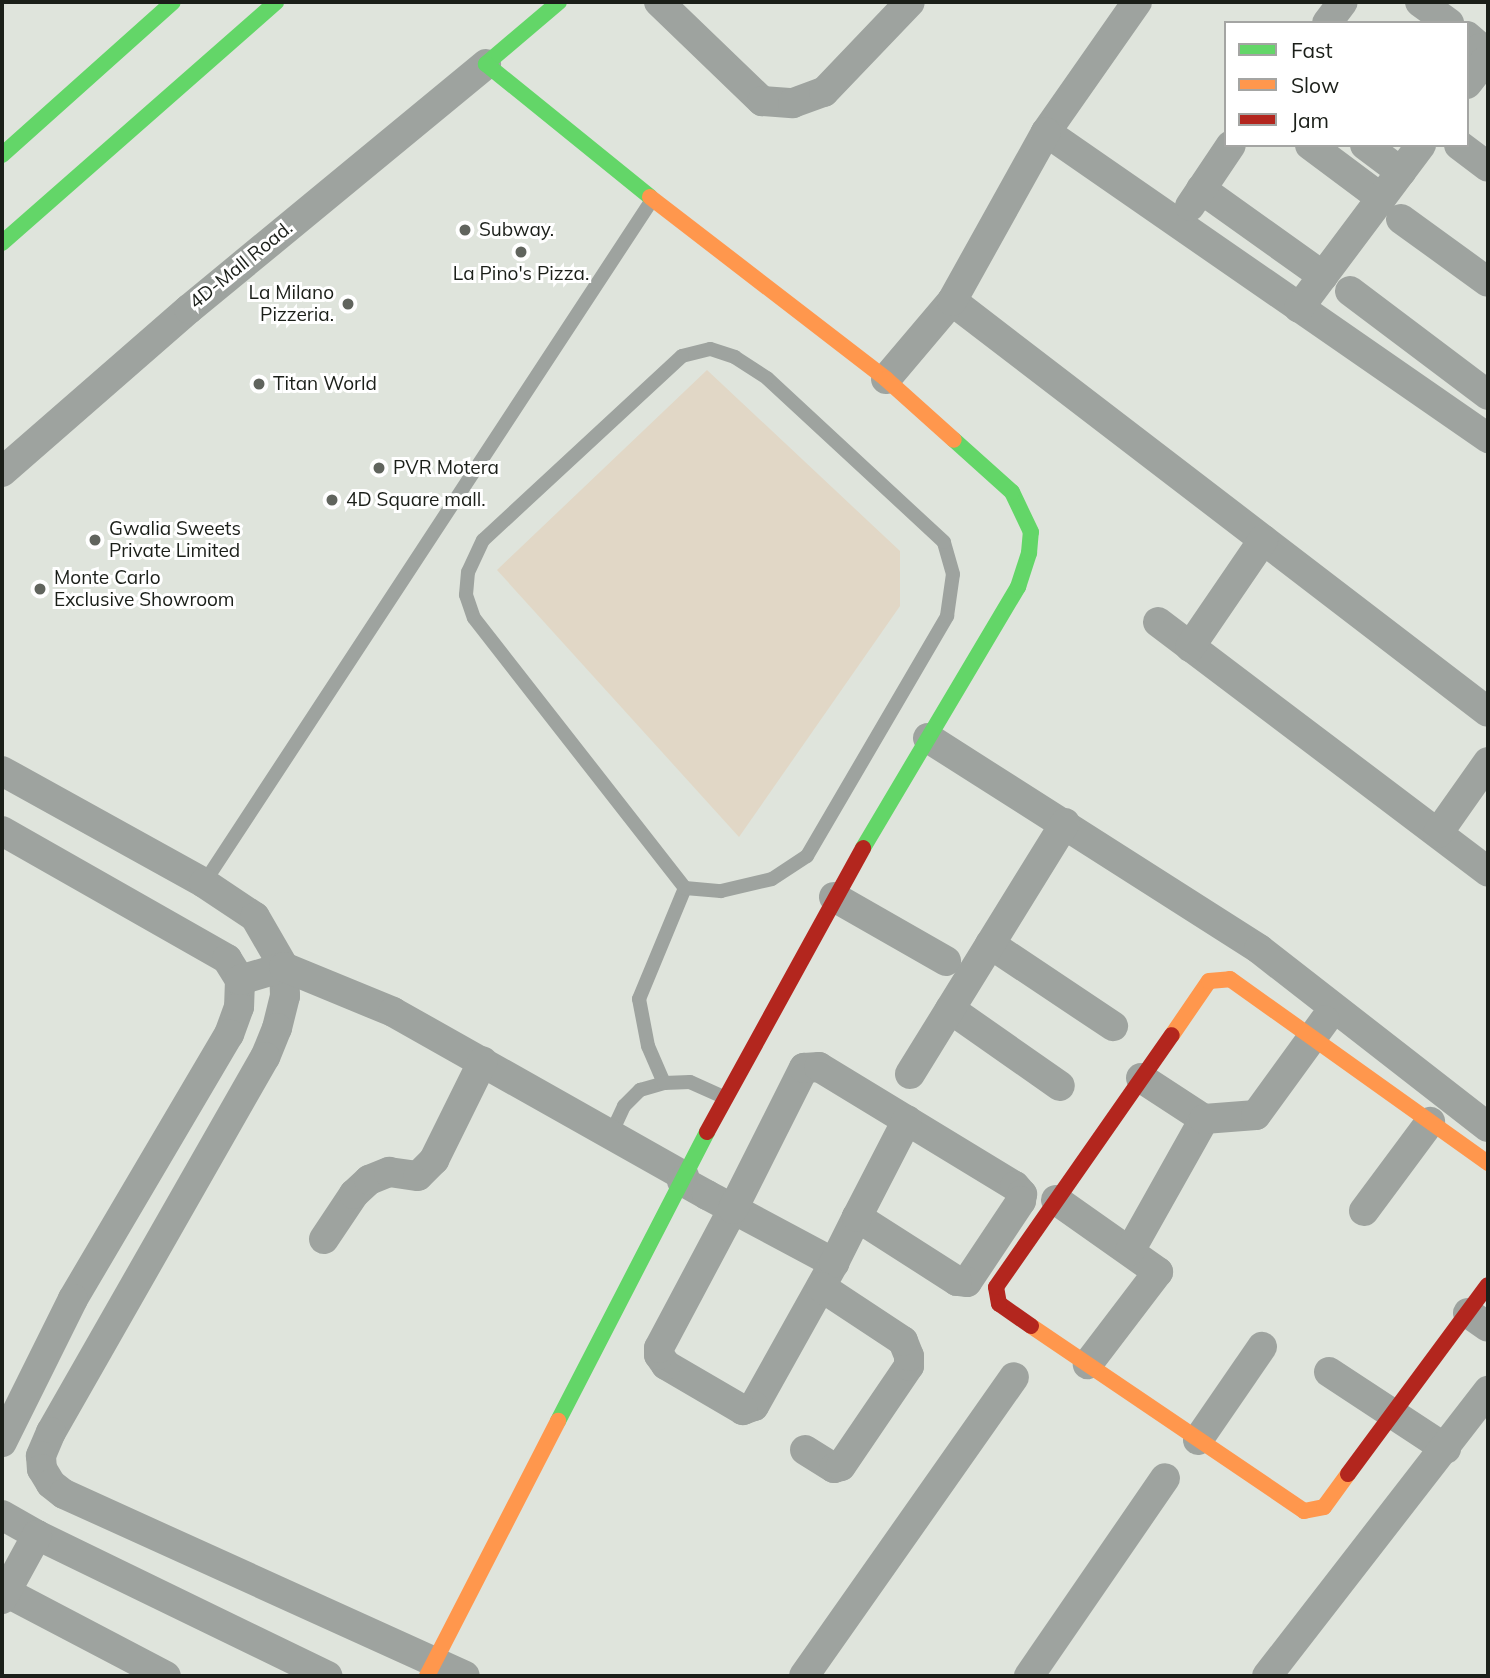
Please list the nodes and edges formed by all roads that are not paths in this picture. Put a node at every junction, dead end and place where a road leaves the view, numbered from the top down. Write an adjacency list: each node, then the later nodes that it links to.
1 (173, 2): 20 (street)
2 (276, 2): 27 (street)
3 (559, 2): 12 (street)
4 (659, 2): 5 (street)
5 (910, 2)
6 (1137, 2): 14 (street)
7 (1343, 2): 9 (street)
8 (1420, 2): 10 (street)
9 (1329, 21)
10 (1446, 21)
11 (1469, 38): 13 (street)
12 (486, 64): 24 (street); 36 (street, 4D-Mall Road.)
13 (1469, 81)
14 (1046, 132): 26 (street); 31 (street)
15 (1230, 147): 23 (street)
16 (1313, 147): 25 (street)
17 (1368, 147): 22 (street)
18 (1420, 147): 22 (street)
19 (1462, 147): 21 (street)
20 (2, 155)
21 (1488, 167)
22 (1401, 172): 25 (street)
23 (1201, 189): 26 (street); 28 (street)
24 (653, 199): 33 (street); 48 (lane)
25 (1391, 209): 28 (street); 29 (street)
26 (1178, 224): 32 (street)
27 (2, 243)
28 (1323, 276): 32 (street)
29 (1488, 282)
30 (1350, 291): 34 (street)
31 (952, 301): 33 (street); 37 (street)
32 (1299, 308): 35 (street)
33 (886, 379): 41 (street)
34 (1488, 395)
35 (1488, 438)
36 (2, 472)
37 (1263, 540): 39 (street); 40 (street)
38 (1158, 622): 39 (street)
39 (1190, 647): 46 (street)
40 (1488, 712)
41 (928, 738): 44 (street); 50 (street)
42 (1488, 762): 46 (street)
43 (2, 771): 48 (street)
44 (1065, 823): 51 (street); 55 (street)
45 (2, 831): 54 (street)
46 (1438, 833): 47 (street)
47 (1488, 872)
48 (204, 883): 53 (street)
49 (685, 888): 49 (lane); 62 (lane)
50 (834, 897): 52 (street); 64 (street)
51 (990, 944): 56 (street); 57 (street)
52 (946, 961)
53 (284, 967): 54 (street); 59 (street); 95 (street)
54 (240, 979): 88 (street)
55 (1334, 1007): 58 (street); 68 (street)
56 (950, 1009): 60 (street); 63 (street)
57 (1113, 1026)
58 (1312, 1037): 61 (street); 65 (street); 67 (street)
59 (483, 1061): 69 (street); 76 (street)
60 (910, 1074)
61 (1141, 1078): 65 (street); 72 (street)
62 (664, 1083): 64 (lane); 69 (lane)
63 (1060, 1086)
64 (727, 1098): 71 (street)
65 (1204, 1119): 77 (street)
66 (907, 1120): 73 (street); 75 (street); 75 (street)
67 (1430, 1122): 70 (street); 74 (street)
68 (1488, 1127)
69 (611, 1134): 71 (street)
70 (1488, 1163)
71 (683, 1179): 73 (street); 95 (street)
72 (1056, 1200): 77 (street); 82 (street)
73 (733, 1209): 78 (street); 78 (street)
74 (1364, 1210)
75 (858, 1217): 78 (street)
76 (324, 1239)
77 (1130, 1251): 82 (street)
78 (827, 1275): 90 (street)
79 (1488, 1285): 80 (street)
80 (1478, 1320): 86 (street)
81 (1262, 1347): 87 (street)
82 (1088, 1364): 87 (street)
83 (1329, 1371): 86 (street)
84 (1014, 1377): 99 (street)
85 (1488, 1391): 89 (street)
86 (1394, 1413): 87 (street); 89 (street)
87 (1198, 1440)
88 (2, 1443)
89 (1446, 1449): 101 (street)
90 (806, 1450)
91 (1165, 1478): 100 (street)
92 (2, 1515): 93 (street)
93 (37, 1535): 94 (street); 97 (street)
94 (3, 1593): 96 (street)
95 (432, 1669): 98 (street)
96 (166, 1676)
97 (328, 1676)
98 (465, 1676)
99 (804, 1676)
100 (1029, 1676)
101 (1268, 1676)

